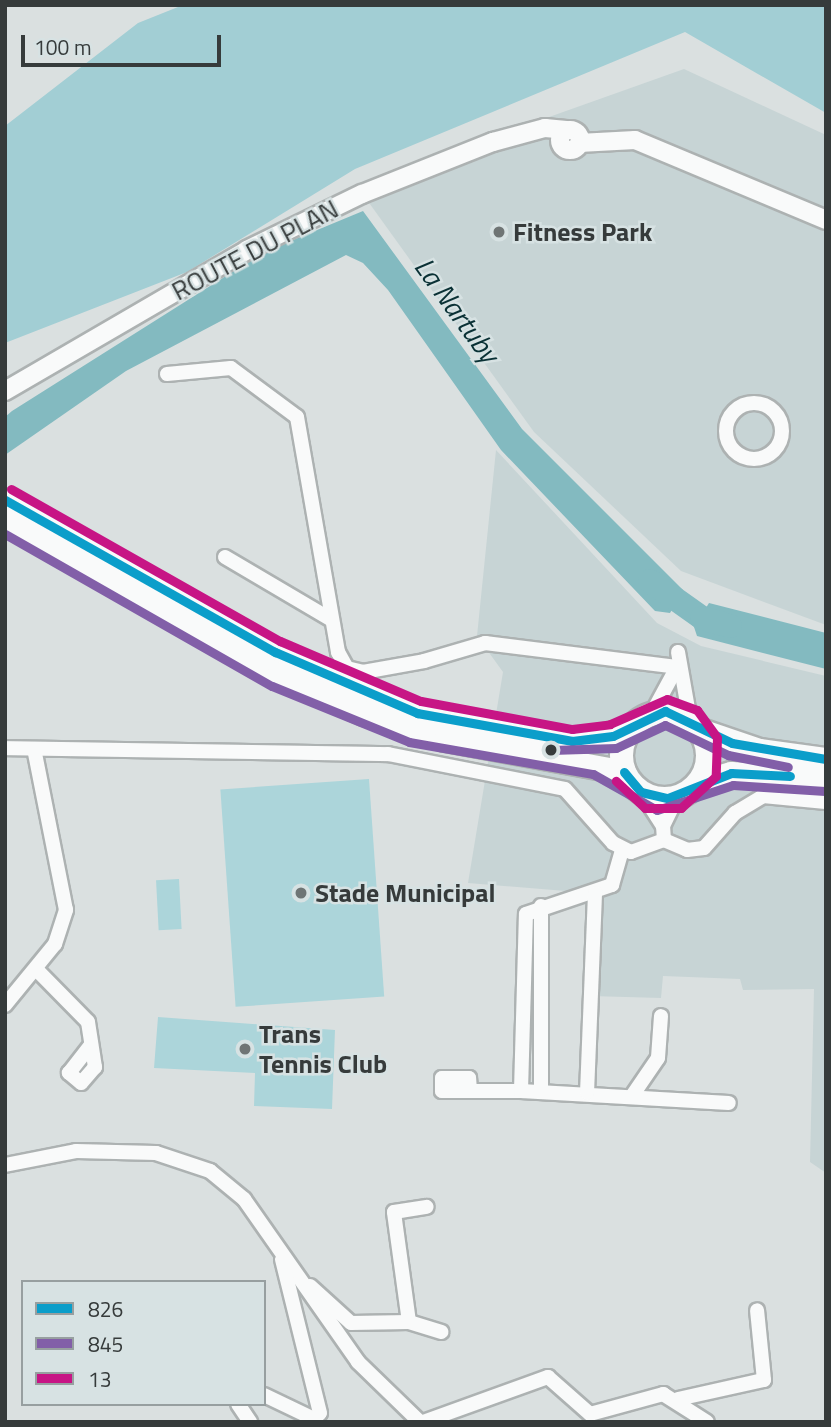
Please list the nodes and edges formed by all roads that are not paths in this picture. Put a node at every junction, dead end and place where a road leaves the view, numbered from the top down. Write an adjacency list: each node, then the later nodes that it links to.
1 (826, 220): 3 (street, ROUTE DU PLAN)
2 (167, 374): 7 (street)
3 (5, 391)
4 (5, 500): 11 (main road)
5 (5, 520): 15 (main road)
6 (225, 557): 7 (street)
7 (332, 620): 8 (street)
8 (677, 659): 9 (street); 10 (street)
9 (652, 713): 10 (main road); 11 (main road)
10 (695, 725): 14 (main road); 17 (main road)
11 (628, 730): 15 (main road)
12 (5, 748): 13 (street)
13 (34, 749): 22 (street); 25 (street)
14 (826, 758)
15 (624, 772): 18 (main road)
16 (826, 779): 17 (main road)
17 (698, 783): 19 (main road)
18 (641, 792): 19 (main road); 21 (street)
19 (677, 797): 21 (street)
20 (826, 802): 21 (street)
21 (663, 833): 22 (street)
22 (622, 851): 23 (street)
23 (595, 893): 24 (street); 32 (street)
24 (541, 906): 30 (street); 31 (street)
25 (36, 969): 26 (street); 28 (street)
26 (5, 1005)
27 (661, 1016): 33 (street)
28 (91, 1045)
29 (470, 1091): 30 (street)
30 (521, 1091): 31 (street)
31 (541, 1091): 32 (street)
32 (587, 1093): 33 (street)
33 (632, 1096): 34 (street)
34 (730, 1102)
35 (5, 1165): 37 (street)
36 (427, 1208): 40 (street)
37 (281, 1255): 38 (street); 42 (street)
38 (292, 1272): 40 (street); 46 (street)
39 (757, 1310): 43 (street)
40 (409, 1322): 41 (street)
41 (441, 1332)
42 (266, 1396)
43 (678, 1399): 46 (street); 47 (street)
44 (239, 1406): 45 (street)
45 (250, 1422)
46 (421, 1422)
47 (707, 1422)

